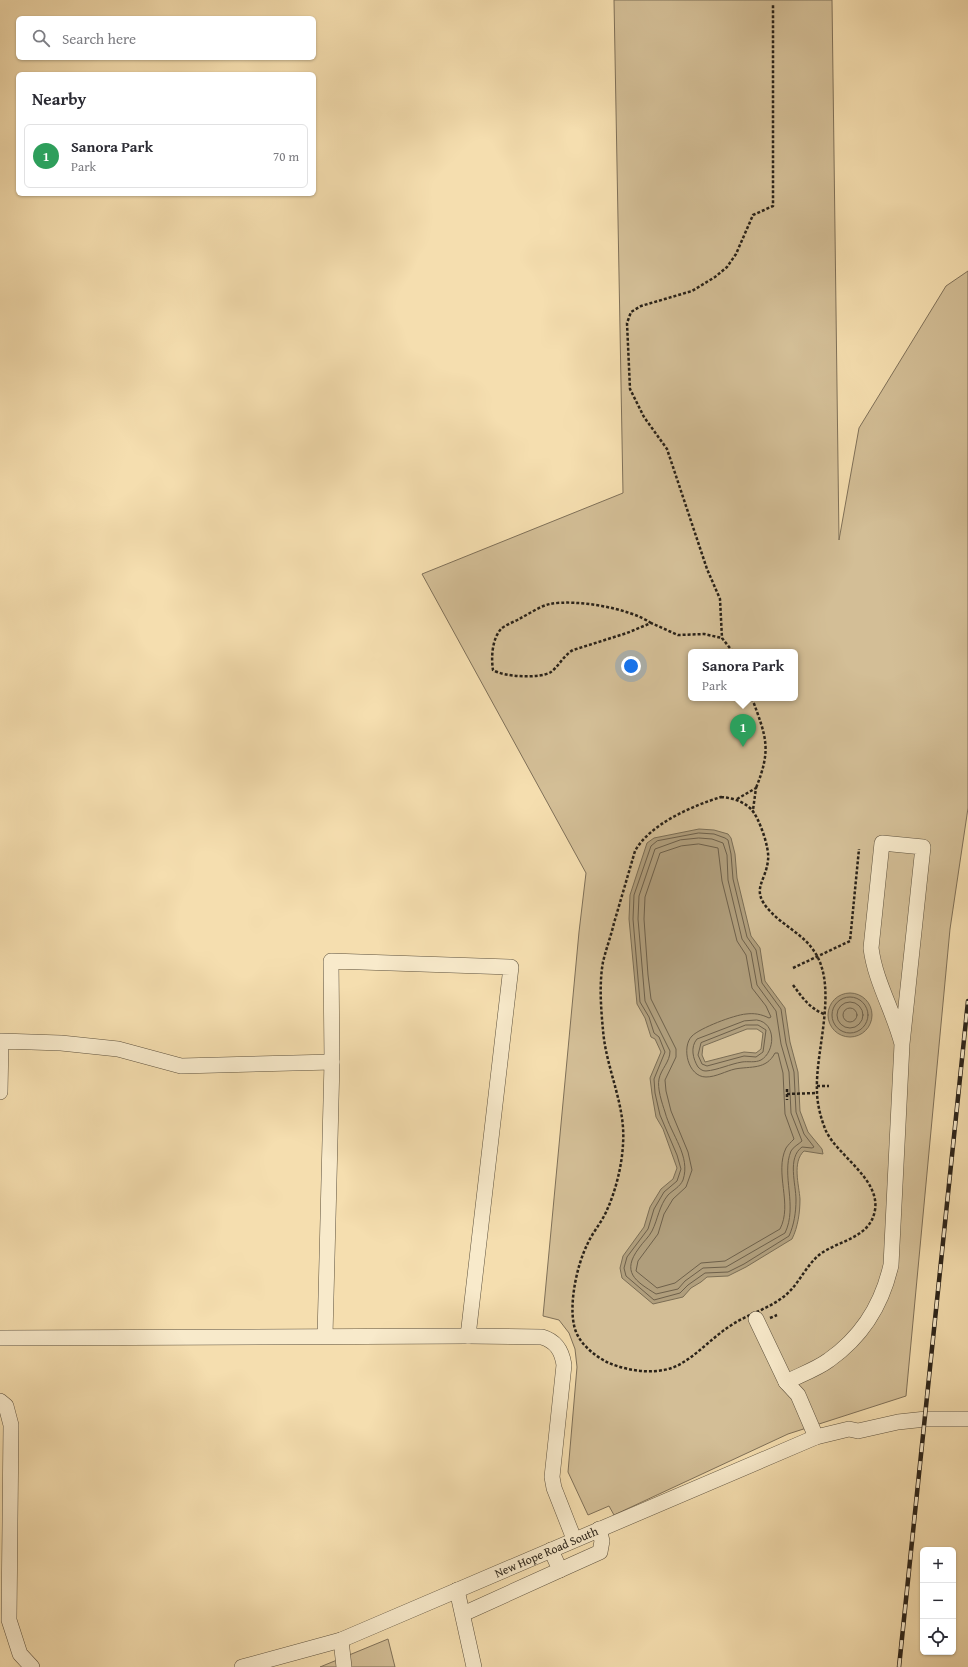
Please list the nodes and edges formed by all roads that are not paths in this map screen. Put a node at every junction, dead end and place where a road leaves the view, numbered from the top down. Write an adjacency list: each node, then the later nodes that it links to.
1 (902, 1044): 1 (street); 8 (street)
2 (332, 1062): 3 (street); 5 (street); 6 (street)
3 (0, 1092)
4 (756, 1319): 8 (street)
5 (325, 1336): 6 (street); 7 (street)
6 (468, 1336): 15 (street)
7 (0, 1338)
8 (786, 1382): 13 (street)
9 (0, 1401): 21 (street)
10 (968, 1409): 12 (street, New Hope Road South)
11 (968, 1419): 12 (street, New Hope Road South)
12 (849, 1429): 13 (street, New Hope Road South)
13 (816, 1437): 14 (street, New Hope Road South)
14 (599, 1529): 15 (street, New Hope Road South); 17 (street)
15 (574, 1540): 16 (street, New Hope Road South)
16 (551, 1550): 17 (street); 18 (street, New Hope Road South)
17 (560, 1570): 19 (street)
18 (458, 1590): 19 (street); 20 (street, New Hope Road South)
19 (463, 1614): 25 (street)
20 (341, 1640): 23 (street, New Hope Road South); 24 (street)
21 (19, 1661): 22 (street)
22 (32, 1667)
23 (242, 1667)
24 (344, 1667)
25 (474, 1667)

